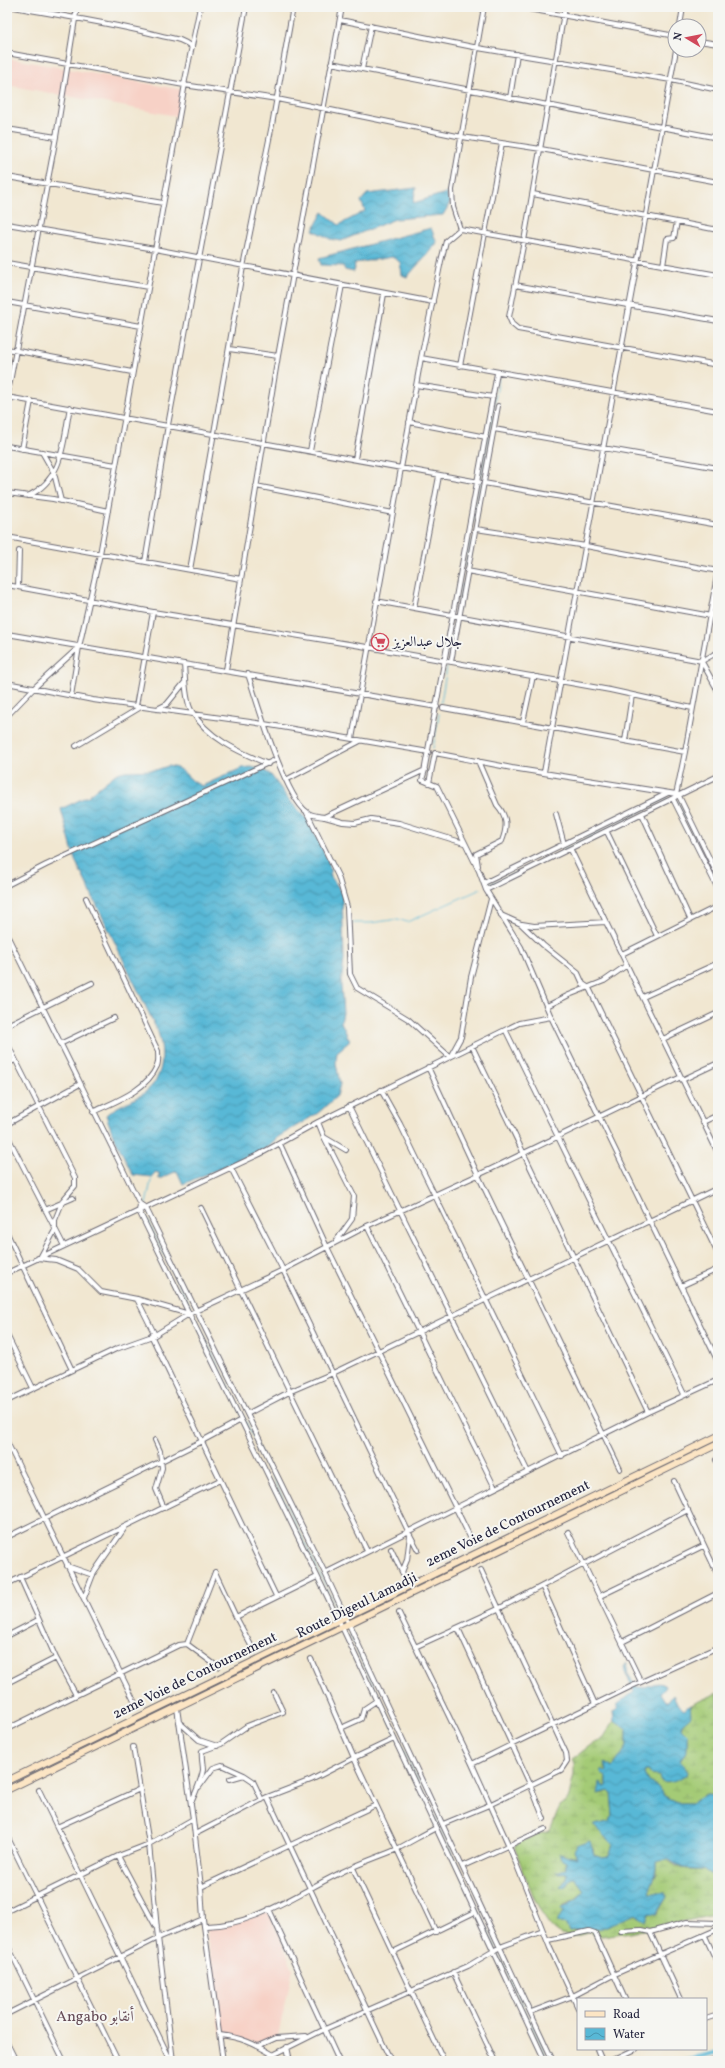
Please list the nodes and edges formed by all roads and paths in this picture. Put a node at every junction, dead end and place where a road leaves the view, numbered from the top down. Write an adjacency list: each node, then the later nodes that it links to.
1 (14, 7): 12 (street)
2 (77, 7): 12 (street)
3 (200, 7): 19 (street)
4 (246, 7): 32 (street)
5 (293, 7): 34 (street)
6 (342, 7): 14 (street)
7 (484, 7): 20 (street)
8 (518, 7): 11 (street)
9 (565, 7): 11 (street)
10 (683, 7): 13 (street)
11 (564, 16): 16 (street); 24 (street)
12 (75, 18): 19 (street); 26 (street)
13 (681, 18)
14 (340, 20): 15 (street); 25 (street)
15 (371, 26): 20 (street); 27 (street)
16 (667, 35)
17 (707, 42): 18 (street)
18 (718, 44)
19 (192, 46): 29 (street)
20 (478, 48): 22 (street); 30 (street)
21 (7, 53): 26 (street)
22 (517, 54): 24 (street); 33 (street)
23 (675, 58): 28 (street)
24 (556, 61): 28 (street); 35 (street)
25 (331, 63): 27 (street); 36 (street)
26 (67, 64): 29 (street); 39 (street)
27 (362, 69): 30 (street)
28 (671, 80): 31 (street); 37 (street)
29 (184, 85): 32 (street); 49 (street)
30 (470, 90): 33 (street); 40 (street)
31 (718, 90)
32 (231, 91): 34 (street); 59 (street)
33 (510, 98): 35 (street)
34 (277, 99): 36 (street); 64 (street)
35 (548, 104): 37 (street); 43 (street)
36 (324, 109): 40 (street); 65 (street)
37 (662, 127): 41 (street); 44 (street)
38 (7, 129): 39 (street)
39 (56, 137): 47 (street)
40 (462, 137): 42 (street); 53 (street)
41 (718, 138)
42 (502, 143): 43 (street); 56 (street)
43 (541, 149): 44 (street); 48 (street)
44 (654, 171): 46 (street); 50 (street)
45 (7, 177): 47 (street)
46 (718, 182)
47 (46, 184): 49 (street); 54 (street)
48 (533, 194): 50 (street); 57 (street)
49 (163, 203): 58 (street)
50 (646, 217): 51 (street); 61 (street)
51 (677, 222): 55 (street); 62 (street)
52 (7, 224): 54 (street)
53 (460, 229): 56 (street); 72 (street)
54 (39, 230): 58 (street); 63 (street)
55 (718, 230)
56 (485, 233): 57 (street); 84 (street)
57 (524, 241): 61 (street); 68 (street)
58 (155, 249): 59 (street); 69 (street)
59 (199, 258): 64 (street); 97 (street)
60 (7, 262): 63 (street)
61 (638, 262): 62 (street); 74 (street)
62 (663, 266): 66 (street)
63 (31, 267): 69 (street); 73 (street)
64 (243, 267): 65 (street); 79 (street)
65 (292, 276): 67 (street); 81 (street)
66 (718, 276)
67 (342, 285): 70 (street); 105 (street)
68 (515, 285): 74 (street); 77 (street)
69 (148, 287): 76 (street)
70 (384, 294): 72 (street); 108 (street)
71 (7, 302): 73 (street)
72 (432, 302): 82 (street)
73 (24, 304): 76 (street); 80 (street)
74 (629, 305): 75 (street); 77 (street)
75 (718, 321)
76 (141, 326): 85 (street)
77 (620, 348): 83 (street); 88 (street)
78 (7, 349): 80 (street)
79 (229, 349): 81 (street); 99 (street)
80 (15, 351): 85 (street); 89 (street)
81 (278, 356): 101 (street)
82 (421, 358): 84 (street); 87 (street)
83 (718, 365)
84 (460, 366): 86 (street)
85 (132, 372): 95 (street)
86 (498, 373): 88 (street); 90 (street)
87 (416, 385): 90 (street); 96 (street)
88 (613, 394): 94 (street); 103 (street)
89 (7, 397): 91 (street)
90 (493, 398): 100 (street)
91 (31, 401): 93 (street); 104 (street)
92 (498, 406): 98 (street)
93 (70, 407): 95 (street); 107 (street)
94 (718, 411)
95 (124, 417): 97 (street); 109 (street)
96 (409, 422): 100 (street); 110 (street)
97 (168, 425): 99 (street); 128 (street)
98 (494, 429): 103 (street); 114 (street)
99 (215, 433): 101 (street); 129 (street)
100 (486, 437): 114 (street)
101 (264, 442): 105 (street); 115 (street)
102 (7, 446): 104 (street)
103 (603, 447): 111 (street); 119 (street)
104 (22, 448): 106 (street)
105 (310, 451): 108 (street)
106 (42, 452): 107 (street); 112 (street)
107 (61, 455): 109 (street); 112 (street)
108 (355, 459): 110 (street)
109 (116, 466): 120 (street)
110 (401, 468): 113 (street); 121 (street)
111 (718, 468)
112 (54, 473): 117 (street); 118 (street)
113 (439, 476): 114 (street); 139 (street)
114 (481, 483): 119 (street); 123 (street); 130 (street)
115 (256, 486): 121 (street); 133 (street)
116 (7, 493): 117 (street)
117 (28, 496): 118 (street)
118 (61, 501): 120 (street)
119 (592, 503): 122 (street); 125 (street)
120 (108, 511): 127 (street)
121 (393, 513): 138 (street)
122 (718, 525)
123 (476, 529): 125 (street); 132 (street)
124 (7, 537): 127 (street)
125 (586, 546): 131 (street); 136 (street)
126 (18, 551): 135 (street)
127 (100, 554): 128 (street); 137 (street)
128 (145, 562): 129 (street)
129 (190, 570): 133 (street)
130 (463, 570): 132 (street); 141 (street)
131 (718, 570): 143 (street)
132 (468, 571): 136 (street); 142 (street)
133 (241, 579): 144 (street)
134 (7, 585): 135 (street)
135 (18, 588): 137 (street)
136 (578, 590): 143 (street); 146 (street)
137 (91, 601): 140 (street); 147 (street)
138 (376, 601): 139 (street); 148 (street)
139 (414, 608): 141 (street)
140 (153, 612): 144 (street); 150 (street)
141 (454, 615): 142 (street); 151 (street)
142 (459, 616): 146 (street); 153 (street)
143 (711, 616): 152 (street)
144 (234, 625): 148 (street); 155 (street)
145 (7, 634): 147 (street)
146 (569, 636): 152 (street); 159 (street)
147 (79, 647): 150 (street); 161 (street); 165 (street)
148 (368, 647): 151 (street); 163 (street)
149 (718, 652): 152 (street)
150 (145, 658): 154 (street); 166 (street)
151 (446, 661): 153 (street); 167 (street)
152 (702, 661): 162 (street); 169 (street)
153 (451, 662): 157 (street)
154 (184, 664): 155 (street); 158 (street)
155 (226, 670): 156 (street)
156 (248, 674): 163 (street); 174 (street)
157 (533, 676): 159 (street); 173 (street)
158 (185, 682): 170 (street); 171 (street)
159 (562, 682): 164 (street); 175 (street)
160 (7, 683): 161 (street)
161 (34, 688): 165 (street); 172 (street)
162 (718, 691)
163 (361, 693): 167 (street); 176 (street)
164 (632, 695): 169 (street); 178 (street)
165 (71, 696): 166 (street)
166 (139, 707): 170 (street); 179 (street)
167 (437, 707): 180 (street)
168 (443, 708): 173 (street)
169 (692, 708): 181 (street)
170 (157, 709): 171 (street)
171 (195, 714): 174 (street); 184 (street)
172 (7, 716)
173 (523, 722): 175 (street)
174 (264, 724): 176 (street); 182 (street)
175 (553, 728): 178 (street); 185 (street)
176 (352, 739): 177 (street)
177 (360, 741): 180 (street); 187 (street)
178 (624, 741): 181 (street)
179 (76, 746)
180 (430, 752): 188 (street)
181 (686, 752): 191 (street)
182 (277, 759): 184 (street); 187 (street)
183 (478, 761): 185 (street); 189 (street); 200 (street)
184 (268, 764): 203 (street)
185 (544, 772): 190 (street)
186 (718, 777): 191 (street)
187 (286, 780): 192 (street)
188 (422, 780): 189 (street); 195 (street)
189 (429, 783): 197 (street)
190 (669, 793): 191 (street); 198 (street)
191 (676, 797): 194 (street); 201 (street); 204 (street)
192 (307, 813): 195 (street); 232 (street)
193 (556, 814): 198 (street)
194 (642, 814): 196 (street); 210 (street)
195 (324, 817): 197 (street)
196 (607, 832): 199 (street); 214 (street)
197 (464, 843): 200 (street)
198 (564, 844): 202 (street)
199 (571, 850): 205 (street); 211 (street)
200 (478, 869): 202 (street)
201 (718, 876)
202 (484, 883): 205 (street)
203 (7, 885)
204 (718, 889)
205 (486, 890): 207 (street)
206 (86, 898): 243 (street)
207 (491, 899): 209 (street); 232 (street)
208 (718, 906): 210 (street)
209 (501, 915): 212 (street); 221 (street)
210 (690, 919): 214 (street)
211 (606, 922): 212 (street); 215 (street)
212 (521, 924): 219 (street)
213 (7, 935): 222 (street)
214 (657, 936): 215 (street)
215 (622, 954): 217 (street)
216 (718, 963): 220 (street)
217 (627, 966): 219 (street); 220 (street)
218 (92, 983): 222 (street)
219 (589, 988): 221 (street); 240 (street)
220 (643, 997): 228 (street)
221 (547, 1006): 224 (street)
222 (42, 1008): 226 (street); 230 (street)
223 (718, 1013): 228 (street)
224 (551, 1017): 227 (street); 245 (street)
225 (114, 1018): 230 (street)
226 (7, 1024)
227 (506, 1030): 231 (street); 250 (street)
228 (663, 1040): 237 (street)
229 (7, 1043): 233 (street)
230 (60, 1044): 238 (street)
231 (472, 1046): 232 (street); 254 (street)
232 (450, 1057): 236 (street)
233 (15, 1060): 235 (street); 242 (street)
234 (718, 1063): 237 (street)
235 (7, 1064)
236 (428, 1068): 239 (street); 257 (street)
237 (681, 1078): 240 (street); 247 (street)
238 (80, 1084): 242 (street); 243 (street)
239 (381, 1090): 241 (street); 259 (street)
240 (640, 1095): 245 (street); 261 (street)
241 (349, 1106): 246 (street); 267 (street)
242 (38, 1108): 248 (street); 262 (street)
243 (93, 1112): 263 (street)
244 (718, 1115): 247 (street)
245 (599, 1116): 250 (street); 269 (street)
246 (318, 1122): 251 (street); 252 (street)
247 (703, 1122): 255 (street)
248 (7, 1124)
249 (7, 1135): 266 (street)
250 (557, 1136): 254 (street); 273 (street)
251 (324, 1137): 253 (street); 274 (street)
252 (280, 1144): 256 (street); 276 (street)
253 (346, 1150)
254 (523, 1153): 257 (street); 279 (street)
255 (718, 1154)
256 (231, 1168): 264 (street); 282 (street)
257 (478, 1175): 259 (street); 284 (street)
258 (718, 1188): 261 (street)
259 (434, 1194): 267 (street); 288 (street)
260 (73, 1198): 262 (street)
261 (691, 1200): 269 (street); 277 (street)
262 (62, 1203): 266 (street); 271 (street)
263 (140, 1204): 264 (street); 268 (street)
264 (146, 1208): 268 (street); 289 (street)
265 (201, 1208): 286 (street)
266 (45, 1210): 271 (street)
267 (399, 1210): 270 (street); 290 (street)
268 (139, 1211): 275 (street); 289 (street)
269 (650, 1221): 273 (street); 285 (street)
270 (367, 1226): 274 (street); 291 (street)
271 (55, 1230): 275 (street); 278 (street)
272 (7, 1233): 280 (street)
273 (608, 1240): 279 (street); 301 (street)
274 (335, 1242): 276 (street)
275 (64, 1246): 278 (street)
276 (327, 1247): 282 (street); 294 (street)
277 (718, 1254)
278 (40, 1257): 280 (street); 287 (street)
279 (573, 1257): 284 (street); 303 (street)
280 (23, 1265): 283 (street); 296 (street)
281 (718, 1269): 285 (street)
282 (282, 1270): 286 (street); 297 (street)
283 (7, 1273)
284 (529, 1279): 288 (street); 306 (street)
285 (681, 1286): 295 (street)
286 (241, 1290): 289 (street); 300 (street)
287 (137, 1299): 289 (street); 293 (street)
288 (484, 1300): 290 (street); 312 (street)
289 (193, 1312): 293 (street); 304 (street); 305 (street)
290 (452, 1315): 291 (street); 317 (street)
291 (418, 1331): 294 (street); 320 (street)
292 (7, 1335): 299 (street)
293 (153, 1335): 296 (street); 309 (street)
294 (379, 1350): 297 (street); 322 (street)
295 (718, 1362)
296 (72, 1370): 299 (street)
297 (333, 1373): 300 (street); 327 (street)
298 (718, 1380): 301 (street)
299 (34, 1388): 302 (street)
300 (292, 1391): 304 (street); 333 (street)
301 (684, 1394): 303 (street)
302 (7, 1401)
303 (648, 1412): 306 (street)
304 (248, 1414): 339 (street)
305 (241, 1420): 309 (street); 343 (street)
306 (603, 1435): 312 (street); 316 (street)
307 (718, 1436): 354 (main road, 2eme Voie de Contournement)
308 (155, 1440): 314 (street)
309 (202, 1441): 314 (street); 318 (street)
310 (7, 1442): 324 (street)
311 (718, 1444): 357 (main road, Route Digeul Lamadji)
312 (562, 1456): 317 (street)
313 (716, 1460): 315 (street)
314 (161, 1461): 321 (street); 324 (street)
315 (718, 1464)
316 (620, 1469)
317 (528, 1472): 320 (street)
318 (220, 1480): 321 (street); 348 (street)
319 (674, 1481): 323 (street)
320 (495, 1488): 322 (street)
321 (164, 1508): 325 (street)
322 (455, 1508): 327 (street); 329 (street)
323 (688, 1510): 330 (street); 335 (street)
324 (45, 1517): 328 (street); 334 (street)
325 (126, 1526): 334 (street); 340 (street)
326 (568, 1532): 335 (street)
327 (410, 1533): 332 (street); 333 (street); 338 (street)
328 (7, 1537)
329 (473, 1543)
330 (703, 1546): 341 (street); 349 (street)
331 (391, 1549): 338 (street)
332 (418, 1550)
333 (368, 1551): 339 (street)
334 (62, 1557): 336 (street); 342 (street)
335 (585, 1564): 346 (street); 349 (street)
336 (67, 1566): 340 (street); 350 (street)
337 (481, 1570): 351 (street)
338 (402, 1572): 344 (street)
339 (325, 1573): 354 (street)
340 (93, 1575): 350 (street)
341 (718, 1575)
342 (20, 1577): 345 (street); 355 (street)
343 (317, 1577): 348 (street); 356 (street)
344 (406, 1580)
345 (7, 1584)
346 (542, 1586): 351 (street); 375 (street)
347 (718, 1593): 361 (street)
348 (276, 1596): 353 (street)
349 (600, 1596): 361 (street)
350 (84, 1598): 369 (street)
351 (498, 1609): 359 (street); 379 (street)
352 (399, 1613): 363 (street)
353 (236, 1617): 362 (street); 365 (street)
354 (345, 1617): 356 (main road, 2eme Voie de Contournement); 357 (street)
355 (38, 1620): 360 (street); 366 (street)
356 (338, 1620): 358 (street); 390 (main road, 2eme Voie de Contournement)
357 (348, 1624): 358 (main road, Route Digeul Lamadji); 403 (street)
358 (342, 1627): 374 (street); 377 (main road, Route Digeul Lamadji)
359 (458, 1628): 363 (street); 383 (street)
360 (7, 1636)
361 (622, 1642): 370 (street)
362 (186, 1644): 368 (street); 369 (street)
363 (416, 1647): 387 (street)
364 (718, 1647): 370 (street)
365 (254, 1650)
366 (56, 1658): 371 (street); 373 (street)
367 (311, 1658): 380 (street)
368 (218, 1667)
369 (121, 1673): 373 (street); 376 (street)
370 (641, 1682): 375 (street)
371 (7, 1683)
372 (274, 1693): 384 (street)
373 (76, 1695): 381 (street)
374 (376, 1701): 380 (street); 382 (street)
375 (595, 1704): 379 (street)
376 (137, 1707)
377 (177, 1708): 378 (street); 393 (main road, Route Digeul Lamadji)
378 (179, 1722): 384 (street); 398 (street)
379 (554, 1724): 383 (street); 391 (street)
380 (341, 1728): 386 (street)
381 (7, 1729)
382 (394, 1739): 386 (street); 405 (street)
383 (511, 1744): 387 (street); 391 (street)
384 (217, 1746): 395 (street)
385 (133, 1747): 392 (street)
386 (354, 1758): 396 (street); 399 (street)
387 (472, 1764): 400 (street)
388 (244, 1775): 389 (street); 395 (street); 397 (street)
389 (230, 1779)
390 (7, 1781)
391 (530, 1784): 400 (street); 402 (street)
392 (140, 1789): 404 (street); 409 (street)
393 (7, 1790)
394 (39, 1790): 404 (street)
395 (197, 1790): 398 (street)
396 (267, 1797): 397 (street); 410 (street)
397 (262, 1800): 407 (street)
398 (191, 1803): 401 (street)
399 (376, 1805): 410 (street); 412 (street)
400 (489, 1805): 403 (street); 411 (street)
401 (193, 1819): 407 (street); 409 (street)
402 (544, 1819)
403 (443, 1824): 414 (street)
404 (57, 1827): 416 (street)
405 (436, 1828): 412 (street); 422 (street)
406 (545, 1829): 411 (street)
407 (195, 1834): 417 (street)
408 (7, 1836): 419 (street)
409 (149, 1844): 413 (street); 426 (street)
410 (290, 1844): 417 (street); 418 (street)
411 (509, 1846): 414 (street); 428 (street)
412 (397, 1849): 415 (street); 430 (street)
413 (118, 1856): 416 (street); 426 (street)
414 (463, 1866): 436 (street)
415 (353, 1868): 418 (street); 438 (street)
416 (80, 1876): 419 (street); 440 (street)
417 (201, 1887): 423 (street)
418 (311, 1888): 420 (street); 451 (street)
419 (37, 1897): 421 (street); 444 (street)
420 (269, 1909): 425 (street); 456 (street)
421 (7, 1911)
422 (475, 1912): 430 (street); 437 (street)
423 (203, 1919): 425 (street); 433 (street)
424 (718, 1923): 431 (street)
425 (204, 1926): 457 (street)
426 (157, 1929): 433 (street)
427 (718, 1929): 432 (street)
428 (543, 1931): 434 (street); 436 (street)
429 (621, 1931): 431 (street)
430 (436, 1932): 438 (street)
431 (650, 1932): 439 (street)
432 (705, 1936): 439 (street); 441 (street)
433 (158, 1938): 440 (street); 469 (street)
434 (548, 1940): 443 (street); 446 (street)
435 (7, 1944): 449 (street)
436 (500, 1948): 437 (street); 452 (street)
437 (494, 1951): 442 (street); 477 (street)
438 (393, 1952): 445 (street)
439 (660, 1956): 443 (street); 448 (street)
440 (120, 1958): 444 (street); 469 (street)
441 (718, 1964)
442 (453, 1972): 445 (street); 476 (street)
443 (615, 1974): 446 (street); 447 (street)
444 (77, 1979): 449 (street); 468 (street)
445 (411, 1990): 451 (street); 475 (street)
446 (572, 1996): 450 (street); 452 (street)
447 (625, 1998)
448 (681, 1998)
449 (34, 2000): 453 (street); 467 (street)
450 (577, 2006)
451 (367, 2010): 456 (street); 474 (street)
452 (531, 2012): 478 (street)
453 (7, 2014)
454 (718, 2015): 455 (street)
455 (707, 2019)
456 (325, 2028): 458 (street); 473 (street)
457 (220, 2035): 460 (street); 470 (street)
458 (309, 2036): 460 (street); 461 (street)
459 (7, 2043): 466 (street)
460 (258, 2046): 464 (street)
461 (287, 2047): 464 (street); 472 (street)
462 (597, 2050): 479 (street)
463 (634, 2050): 480 (street)
464 (270, 2058): 471 (street)
465 (718, 2059): 481 (street)
466 (16, 2061)
467 (64, 2061)
468 (118, 2061)
469 (172, 2061)
470 (223, 2061)
471 (261, 2061)
472 (290, 2061)
473 (339, 2061)
474 (391, 2061)
475 (444, 2061)
476 (495, 2061)
477 (545, 2061)
478 (553, 2061)
479 (602, 2061)
480 (610, 2061)
481 (709, 2061)

